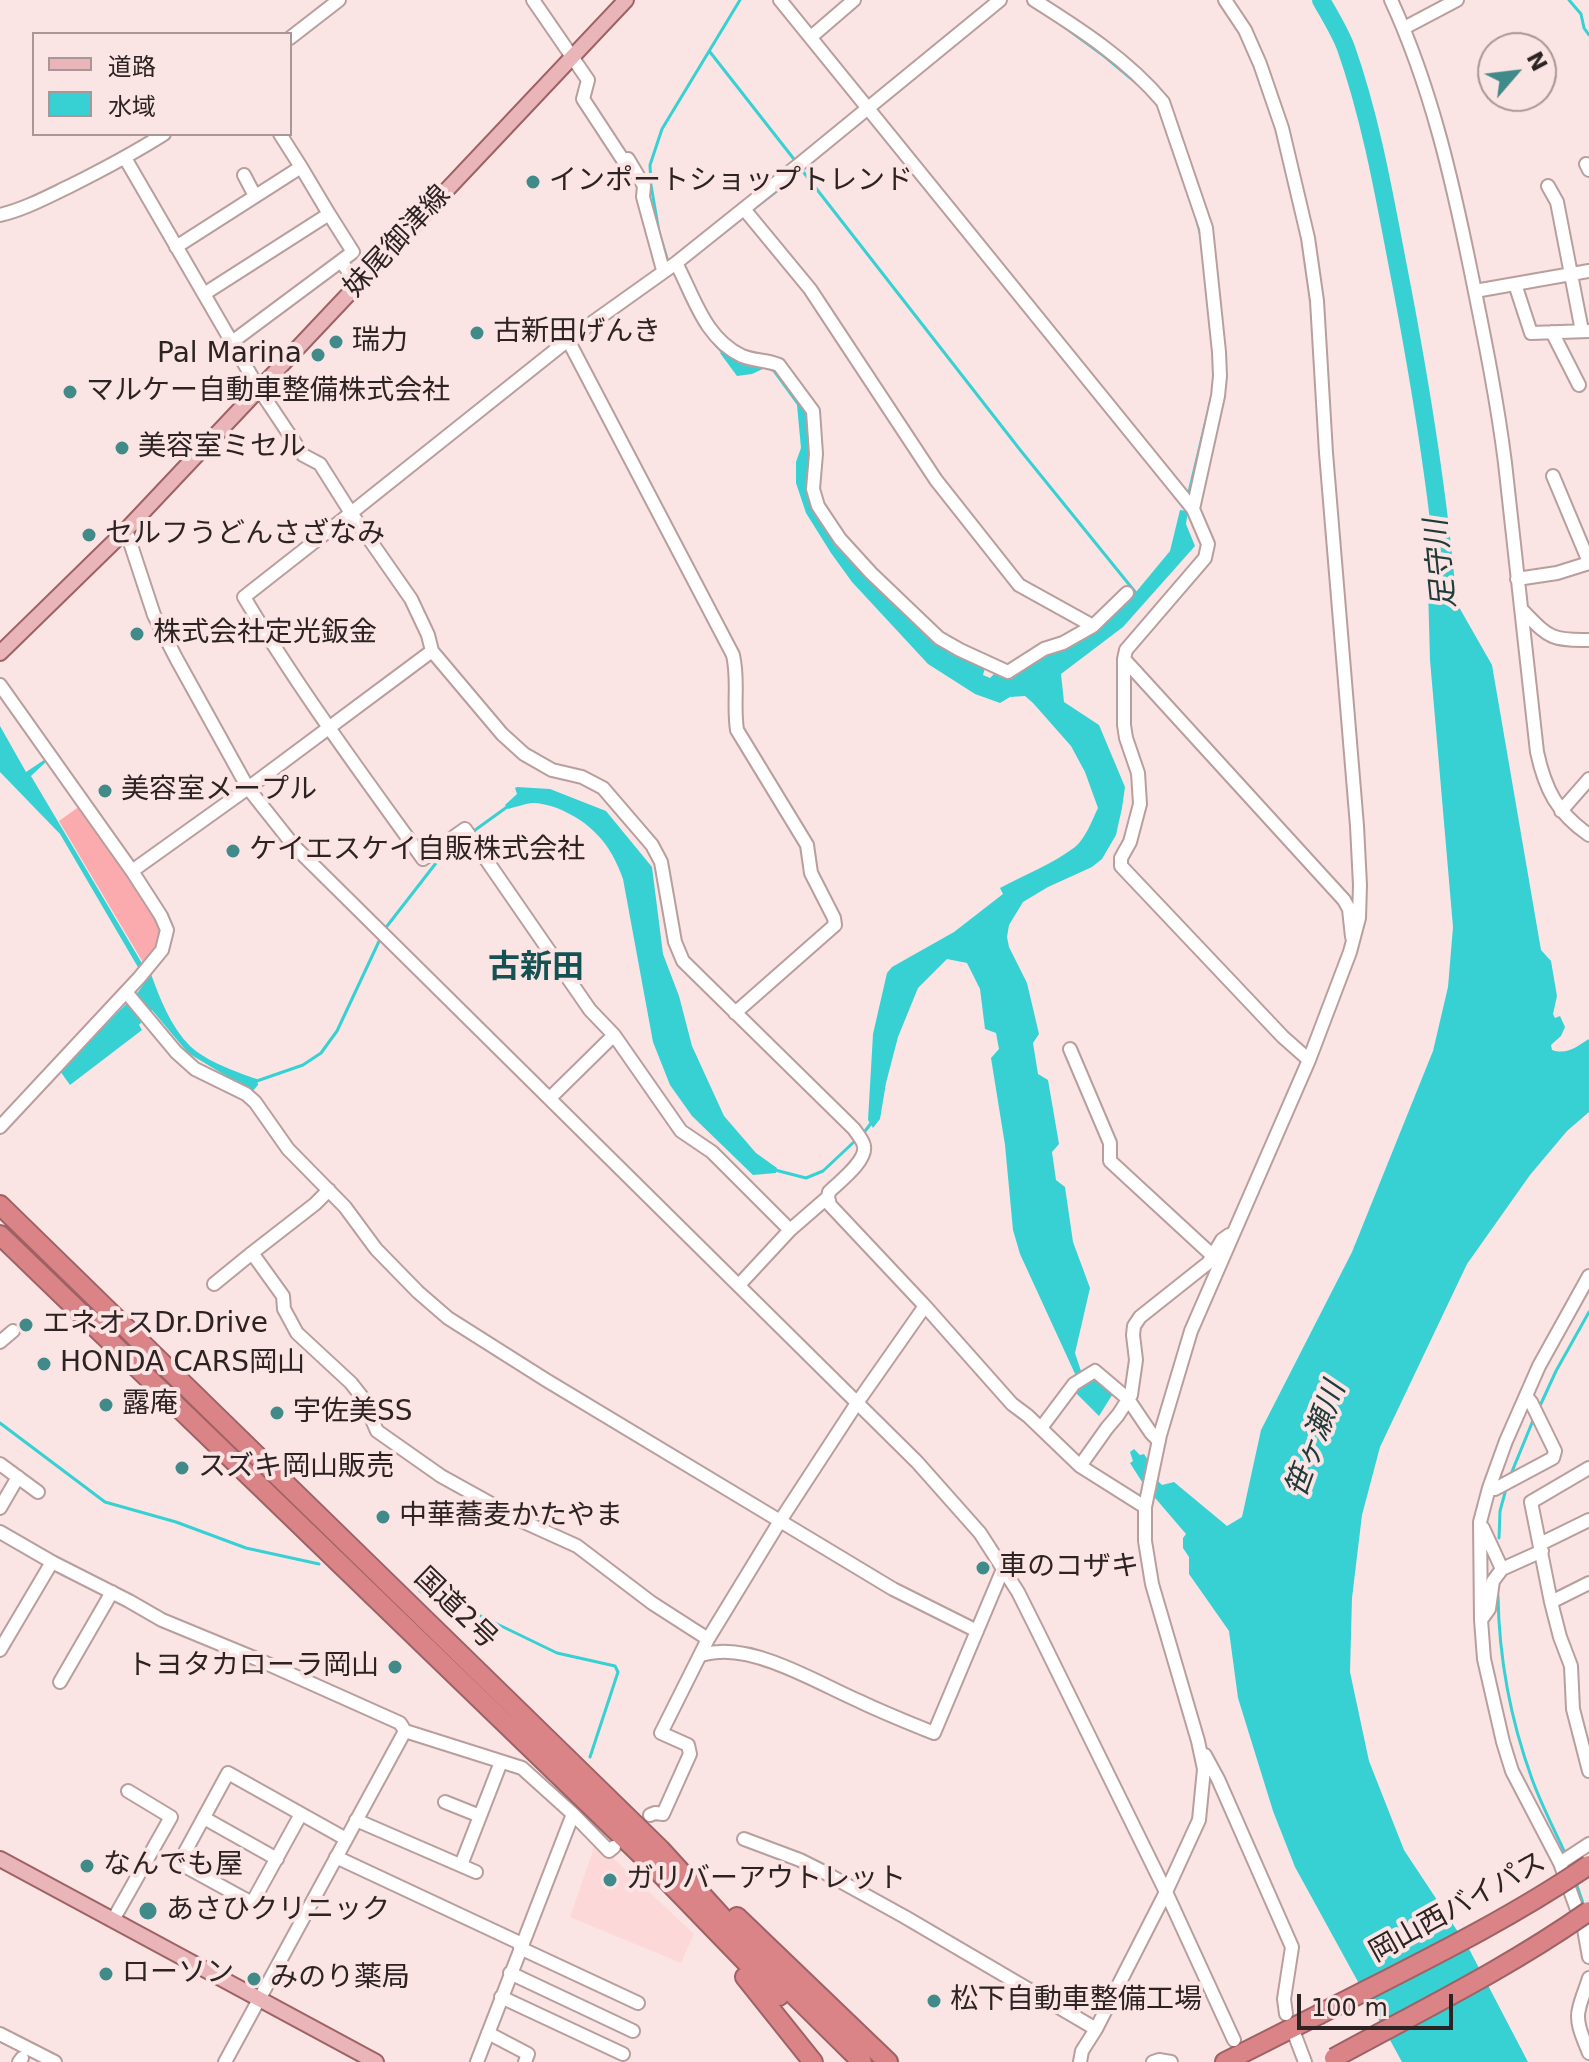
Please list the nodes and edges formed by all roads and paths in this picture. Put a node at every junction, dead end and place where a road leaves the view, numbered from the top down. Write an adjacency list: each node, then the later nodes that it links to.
1 (339, 0): 12 (street)
2 (533, 0): 14 (street)
3 (626, 0): 14 (main road, 妹尾御津線)
4 (780, 0): 13 (street)
5 (854, 0): 13 (street)
6 (1000, 0): 15 (street)
7 (1034, 0): 42 (street)
8 (1225, 0): 61 (street)
9 (1391, 0): 11 (street)
10 (1457, 0): 11 (street)
11 (1404, 28): 33 (street)
12 (292, 36)
13 (811, 37): 15 (street)
14 (573, 56): 28 (street); 32 (main road, 妹尾御津線)
15 (868, 107): 23 (street); 42 (street)
16 (161, 136): 18 (street)
17 (281, 136): 19 (street)
18 (125, 158): 25 (street); 26 (street)
19 (301, 167): 22 (street); 24 (street)
20 (244, 175): 22 (street)
21 (1548, 186): 30 (street)
22 (255, 196): 26 (street)
23 (746, 212): 28 (street); 49 (street)
24 (329, 214): 27 (street); 34 (street)
25 (0, 215)
26 (176, 247): 34 (street)
27 (341, 261): 32 (street); 38 (street)
28 (673, 267): 37 (street); 49 (street)
29 (1589, 271): 30 (street)
30 (1572, 275): 31 (street); 35 (street)
31 (1515, 284): 33 (street); 36 (street)
32 (358, 285): 40 (main road, 妹尾御津線)
33 (1475, 291): 46 (street)
34 (204, 294): 38 (street)
35 (1586, 331): 36 (street)
36 (1552, 332): 39 (street)
37 (568, 340): 43 (street); 63 (street)
38 (232, 342): 40 (street)
39 (1579, 385)
40 (259, 389): 43 (street); 44 (main road, 妹尾御津線)
41 (1553, 476): 45 (street)
42 (1193, 509): 53 (street)
43 (351, 513): 51 (street); 55 (street)
44 (126, 530): 52 (main road, 妹尾御津線); 57 (street)
45 (1589, 562): 46 (street)
46 (1517, 579): 48 (street)
47 (1127, 593): 49 (street)
48 (1521, 609): 50 (street); 58 (street)
49 (1093, 626)
50 (1589, 640)
51 (432, 651): 55 (street); 63 (street)
52 (0, 653)
53 (1124, 659): 61 (street); 66 (street)
54 (0, 685): 60 (street)
55 (328, 729): 57 (street); 64 (street)
56 (1589, 779): 58 (street)
57 (248, 788): 60 (street); 67 (street)
58 (1561, 811): 59 (street)
59 (1589, 835)
60 (132, 871): 62 (street)
61 (1353, 942): 66 (street)
62 (126, 992): 68 (street); 69 (street)
63 (735, 1013): 70 (street)
64 (614, 1035): 67 (street); 72 (street)
65 (1070, 1049): 76 (street)
66 (1309, 1060): 73 (street)
67 (550, 1098): 79 (street)
68 (0, 1127)
69 (329, 1190): 75 (street); 97 (street)
70 (828, 1197): 72 (street); 80 (street)
71 (0, 1205): 129 (highway, 国道2号)
72 (790, 1230): 79 (street)
73 (1233, 1234): 76 (street); 87 (street)
74 (0, 1235): 136 (highway, 国道2号)
75 (252, 1253): 78 (street); 109 (street)
76 (1213, 1256): 84 (street)
77 (1589, 1276): 83 (street)
78 (214, 1284)
79 (739, 1285): 85 (street)
80 (925, 1306): 85 (street); 86 (street)
81 (13, 1331): 82 (street)
82 (0, 1342)
83 (1526, 1396): 92 (street); 92 (street)
84 (1128, 1399): 86 (street); 87 (street); 89 (street)
85 (857, 1403): 97 (street); 102 (street)
86 (1041, 1428): 89 (street)
87 (1159, 1444): 94 (street)
88 (0, 1464): 91 (street)
89 (1080, 1466): 94 (street)
90 (1589, 1468): 100 (street)
91 (18, 1477): 93 (street); 95 (street)
92 (1489, 1488): 98 (street)
93 (38, 1492)
94 (1145, 1507): 114 (street)
95 (0, 1508)
96 (1589, 1520): 100 (street)
97 (780, 1521): 108 (street); 109 (street)
98 (1480, 1522): 103 (street); 107 (street)
99 (0, 1532): 101 (street)
100 (1541, 1548): 103 (street); 106 (street)
101 (52, 1562): 105 (street); 110 (street)
102 (1003, 1569): 108 (street); 138 (street)
103 (1502, 1569): 107 (street)
104 (1589, 1583): 106 (street)
105 (112, 1592): 112 (street); 113 (street)
106 (1551, 1602): 116 (street)
107 (1481, 1620): 133 (street)
108 (977, 1631): 111 (street)
109 (708, 1639): 111 (street)
110 (0, 1650)
111 (700, 1655): 121 (street)
112 (60, 1682)
113 (405, 1731): 115 (street); 124 (street)
114 (1198, 1741): 138 (street); 148 (street)
115 (501, 1762): 120 (street); 122 (street)
116 (1589, 1771)
117 (128, 1791): 139 (street)
118 (445, 1802): 122 (street)
119 (301, 1814): 123 (street); 125 (street); 132 (street)
120 (573, 1814): 128 (street); 141 (street)
121 (650, 1815)
122 (480, 1816): 134 (street)
123 (204, 1818): 132 (street); 132 (street)
124 (356, 1820): 125 (street); 134 (street)
125 (346, 1839): 130 (street)
126 (744, 1839): 149 (street)
127 (1589, 1844): 133 (street)
128 (614, 1847)
129 (660, 1849): 166 (highway, 国道2号); 167 (highway)
130 (336, 1857): 141 (street); 146 (street)
131 (0, 1859): 139 (main road)
132 (277, 1859)
133 (1565, 1860): 140 (street)
134 (461, 1865): 137 (street)
135 (1589, 1865): 158 (highway, 岡山西バイパス, bridge)
136 (657, 1870): 164 (highway); 165 (highway, 国道2号)
137 (476, 1872)
138 (1166, 1892): 149 (street); 154 (street)
139 (113, 1920): 146 (main road)
140 (1587, 1922): 142 (street); 157 (highway, bridge)
141 (519, 1944): 143 (street); 147 (street)
142 (1589, 1957)
143 (510, 1973): 145 (street); 150 (street)
144 (1589, 1978): 155 (street)
145 (501, 1997): 151 (street); 156 (street)
146 (259, 1998): 160 (street); 161 (main road)
147 (638, 2003)
148 (1286, 2014)
149 (1096, 2029): 168 (street)
150 (633, 2031)
151 (488, 2033): 162 (street); 163 (street)
152 (1294, 2033): 171 (street)
153 (0, 2034): 159 (street)
154 (1234, 2040)
155 (1589, 2053)
156 (623, 2054)
157 (1330, 2060)
158 (1238, 2061)
159 (55, 2062)
160 (225, 2062)
161 (376, 2062)
162 (477, 2062)
163 (525, 2062)
164 (813, 2062)
165 (846, 2062)
166 (862, 2062)
167 (888, 2062)
168 (1080, 2062)
169 (1153, 2062): 170 (street)
170 (1171, 2062)
171 (1305, 2062)

